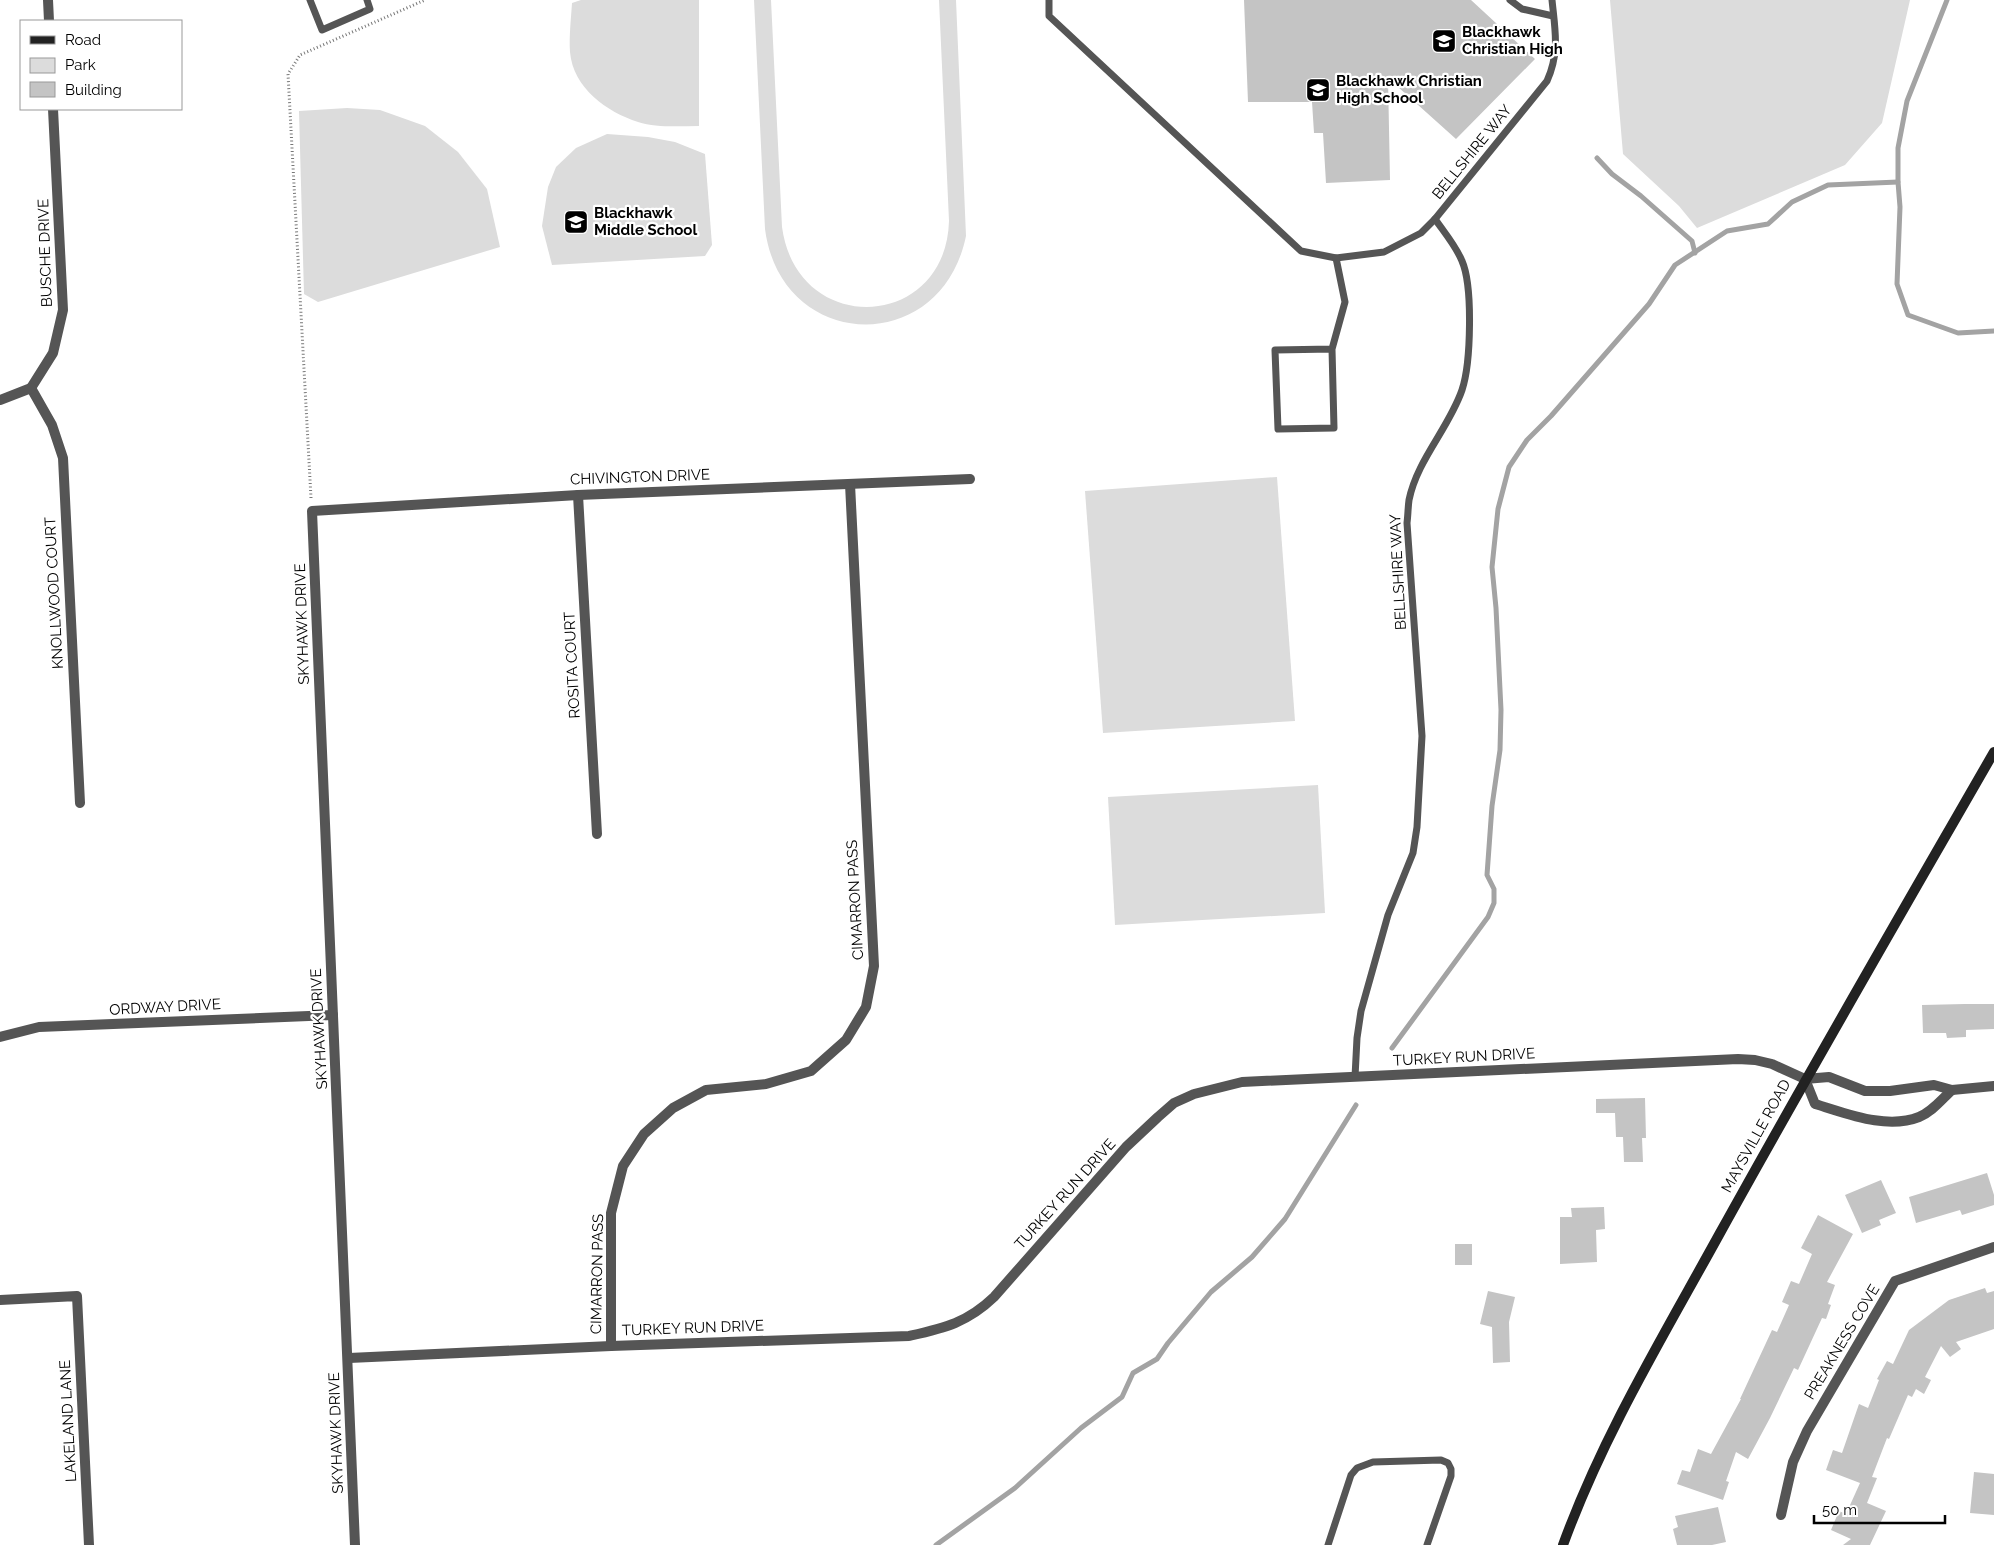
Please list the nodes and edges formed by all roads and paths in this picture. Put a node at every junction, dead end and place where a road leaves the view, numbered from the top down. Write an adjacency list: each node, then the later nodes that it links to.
1 (48, 0): 9 (street)
2 (310, 0): 3 (lane)
3 (367, 0)
4 (425, 0): 19 (path)
5 (1049, 0): 12 (lane)
6 (1510, 0): 8 (lane)
7 (1552, 0): 8 (lane, BELLSHIRE WAY)
8 (1553, 16): 11 (lane, BELLSHIRE WAY)
9 (49, 20)
10 (53, 110): 14 (street, BUSCHE DRIVE)
11 (1435, 219): 12 (lane); 25 (lane, BELLSHIRE WAY)
12 (1336, 258): 13 (lane)
13 (1332, 349): 13 (lane)
14 (31, 388): 15 (street); 21 (street, KNOLLWOOD COURT)
15 (0, 400)
16 (970, 479): 17 (street, CHIVINGTON DRIVE)
17 (850, 484): 18 (street, CHIVINGTON DRIVE); 31 (street, CIMARRON PASS)
18 (578, 495): 19 (street, CHIVINGTON DRIVE); 22 (street, ROSITA COURT)
19 (312, 511): 23 (street, SKYHAWK DRIVE)
20 (1994, 752): 26 (main road, MAYSVILLE ROAD)
21 (80, 803)
22 (597, 834)
23 (333, 1014): 24 (street, ORDWAY DRIVE); 32 (street, SKYHAWK DRIVE)
24 (0, 1037)
25 (1355, 1077): 26 (street, TURKEY RUN DRIVE); 31 (street, TURKEY RUN DRIVE)
26 (1805, 1079): 28 (street); 28 (street); 38 (main road, MAYSVILLE ROAD)
27 (1994, 1086): 28 (street)
28 (1952, 1090)
29 (1994, 1247): 33 (street, PREAKNESS COVE)
30 (0, 1300): 34 (street, LAKELAND LANE)
31 (611, 1346): 32 (street, TURKEY RUN DRIVE)
32 (349, 1358): 35 (street, SKYHAWK DRIVE)
33 (1781, 1515)
34 (89, 1545)
35 (355, 1545)
36 (1328, 1545): 37 (lane)
37 (1426, 1545)
38 (1563, 1545)

